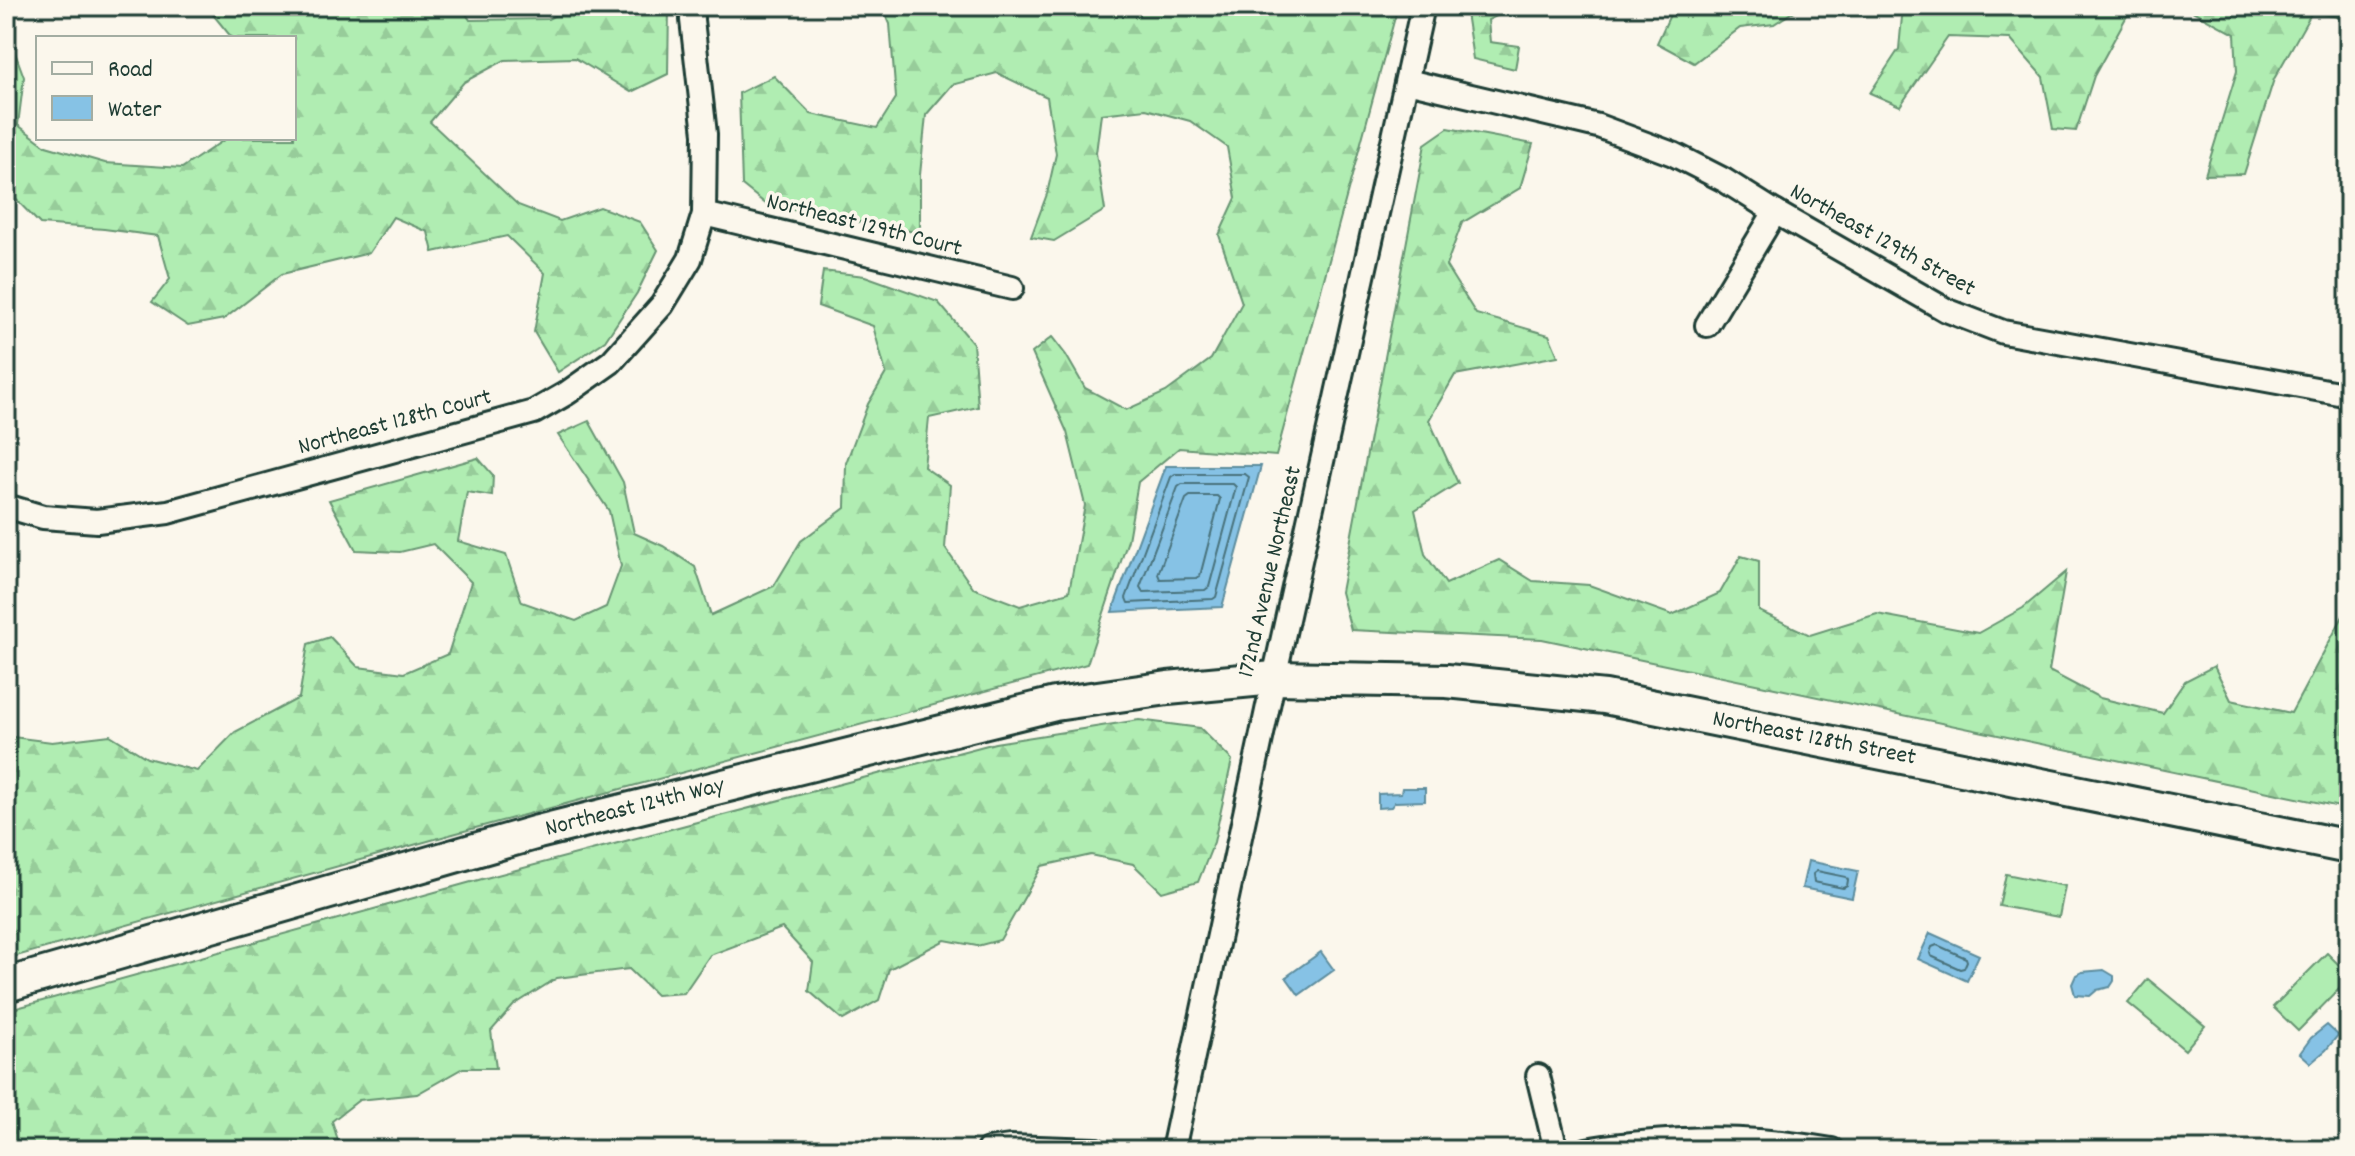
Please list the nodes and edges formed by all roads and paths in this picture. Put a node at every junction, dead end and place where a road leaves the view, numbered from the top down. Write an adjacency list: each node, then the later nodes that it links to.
1 (692, 6): 5 (street, Northeast 128th Court)
2 (1423, 6): 3 (street, 172nd Avenue Northeast)
3 (1407, 81): 4 (street, Northeast 129th Street); 10 (street, 172nd Avenue Northeast)
4 (1775, 212): 7 (street); 8 (street, Northeast 129th Street)
5 (704, 214): 6 (street, Northeast 129th Court); 9 (street, Northeast 128th Court)
6 (1012, 288)
7 (1707, 325)
8 (2349, 395)
9 (6, 506)
10 (1274, 678): 11 (street, Northeast 128th Street); 12 (street, Northeast 124th Way); 16 (street, 172nd Avenue Northeast)
11 (2349, 847)
12 (6, 985)
13 (1538, 1076): 17 (street)
14 (988, 1150): 15 (street)
15 (1096, 1150)
16 (1173, 1150)
17 (1556, 1150)
18 (1587, 1150): 19 (street)
19 (1832, 1150)

